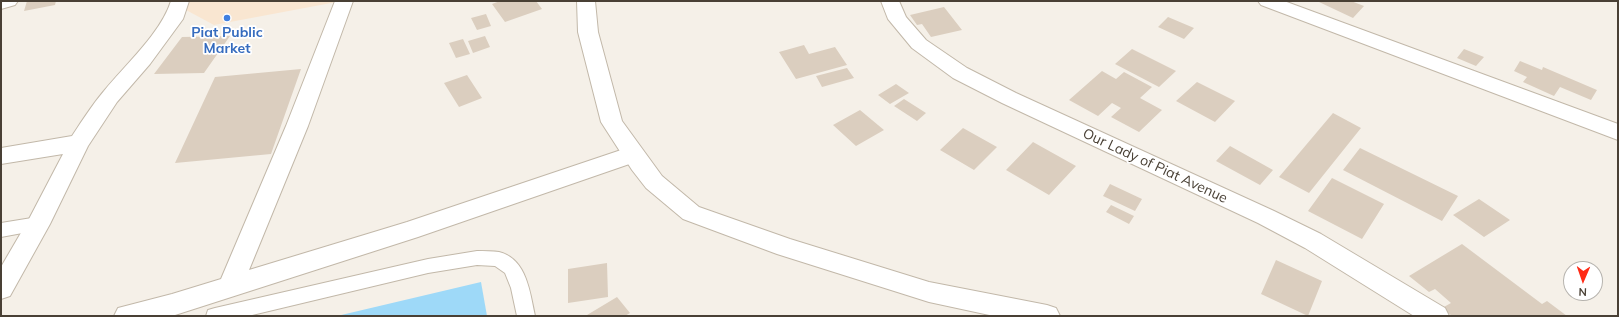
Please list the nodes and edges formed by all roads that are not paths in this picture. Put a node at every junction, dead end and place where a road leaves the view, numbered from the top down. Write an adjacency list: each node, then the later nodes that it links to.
1 (8, 1): 7 (street)
2 (180, 1): 9 (street)
3 (344, 1): 14 (street)
4 (586, 1): 10 (street)
5 (890, 1): 20 (street, Our Lady of Piat Avenue)
6 (1267, 1): 8 (street)
7 (1, 4)
8 (1618, 132)
9 (79, 143): 11 (street); 12 (street)
10 (633, 154): 14 (street); 19 (street)
11 (1, 156)
12 (38, 224): 13 (lane); 15 (street)
13 (1, 230)
14 (231, 285): 16 (street)
15 (1, 288)
16 (127, 316)
17 (215, 316): 18 (lane)
18 (526, 316)
19 (1047, 316)
20 (1436, 316)

